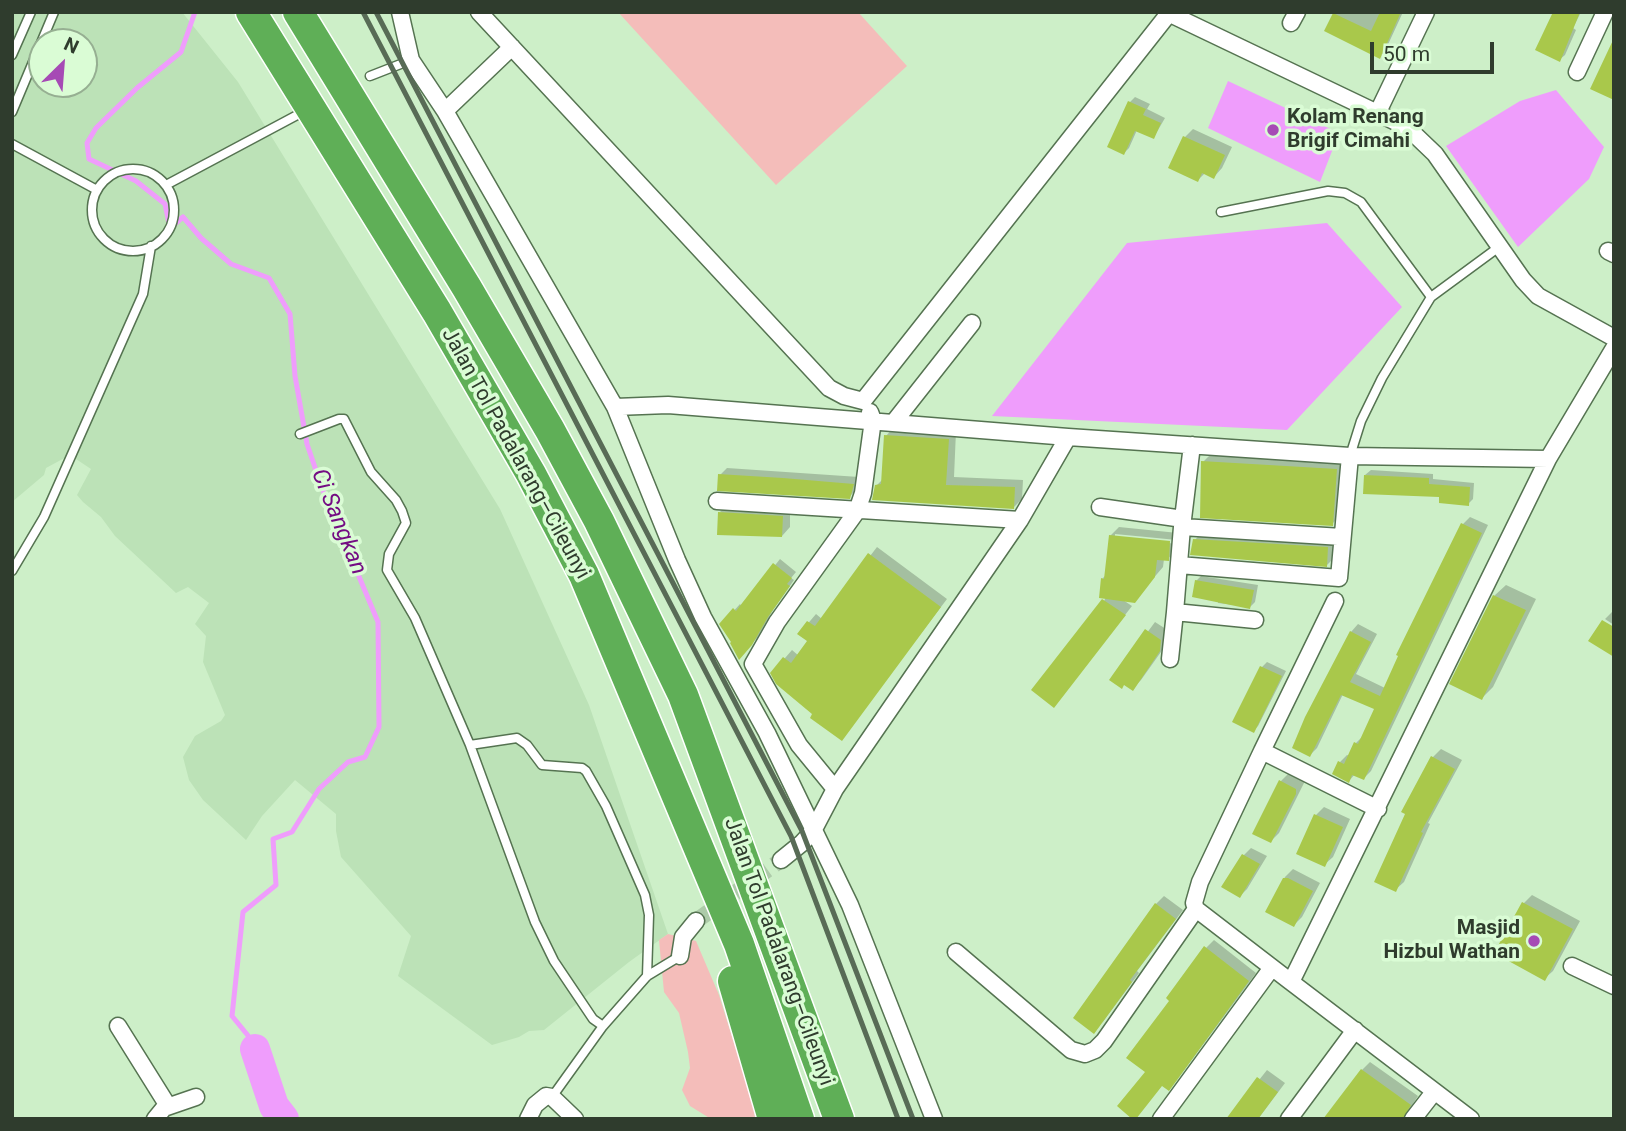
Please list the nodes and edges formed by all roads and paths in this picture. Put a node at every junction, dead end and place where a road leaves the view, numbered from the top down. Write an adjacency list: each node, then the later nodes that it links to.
1 (31, 12): 11 (lane)
2 (54, 12): 15 (lane)
3 (251, 12): 54 (highway, Jalan Tol Padalarang–Cileunyi)
4 (298, 12): 78 (highway, Jalan Tol Padalarang–Cileunyi)
5 (400, 12): 12 (street)
6 (479, 12): 10 (street)
7 (1426, 12): 18 (street)
8 (1605, 12): 13 (street)
9 (1168, 13): 18 (street); 29 (street)
10 (512, 47): 16 (street); 29 (street)
11 (12, 55)
12 (411, 60): 14 (lane); 16 (street)
13 (1577, 72)
14 (370, 76)
15 (12, 111)
16 (444, 111): 30 (street)
17 (301, 113): 20 (lane)
18 (1377, 114): 24 (street)
19 (12, 144): 21 (lane)
20 (166, 185): 21 (lane); 23 (lane)
21 (97, 190): 23 (lane)
22 (1221, 212): 25 (lane)
23 (151, 246): 45 (lane)
24 (1499, 247): 25 (lane); 27 (street)
25 (1431, 296): 36 (lane)
26 (972, 323): 32 (street)
27 (1614, 338)
28 (1614, 348): 37 (street)
29 (863, 401): 31 (street)
30 (615, 407): 31 (street); 55 (street)
31 (873, 420): 32 (street); 40 (street)
32 (894, 422): 34 (street)
33 (300, 433): 50 (lane)
34 (1068, 437): 35 (street); 41 (street)
35 (1192, 445): 36 (street); 42 (street)
36 (1350, 456): 37 (street); 43 (street)
37 (1548, 459): 53 (street)
38 (717, 501): 40 (street)
39 (1100, 506): 42 (street)
40 (857, 511): 41 (street); 52 (street)
41 (1020, 520): 52 (street)
42 (1182, 523): 43 (street); 44 (street)
43 (1342, 537): 44 (street)
44 (1179, 565): 47 (street)
45 (12, 571)
46 (1335, 601): 51 (street)
47 (1175, 612): 48 (street); 49 (street)
48 (1255, 620)
49 (1170, 659)
50 (470, 745): 63 (lane); 67 (lane)
51 (1262, 751): 53 (street); 57 (street)
52 (835, 789): 55 (street)
53 (1378, 809): 64 (street)
54 (685, 818): 76 (highway); 77 (highway, Jalan Tol Padalarang–Cileunyi)
55 (813, 831): 56 (street); 79 (street)
56 (781, 860)
57 (1196, 909): 59 (street); 62 (street)
58 (696, 921): 60 (street)
59 (956, 952)
60 (680, 956): 63 (lane)
61 (1572, 966): 65 (street)
62 (1271, 969): 64 (street); 80 (street)
63 (648, 976): 67 (lane)
64 (1291, 982): 68 (street)
65 (1614, 986)
66 (118, 1026): 72 (street)
67 (603, 1026): 71 (lane)
68 (1355, 1030): 69 (street); 81 (street)
69 (1434, 1092): 82 (street); 83 (street)
70 (196, 1097): 72 (street)
71 (552, 1097): 74 (street); 75 (street)
72 (168, 1105): 73 (street)
73 (155, 1119)
74 (528, 1119)
75 (575, 1119)
76 (773, 1119)
77 (800, 1119)
78 (839, 1119)
79 (934, 1119)
80 (1161, 1119)
81 (1289, 1119)
82 (1413, 1119)
83 (1471, 1119)

